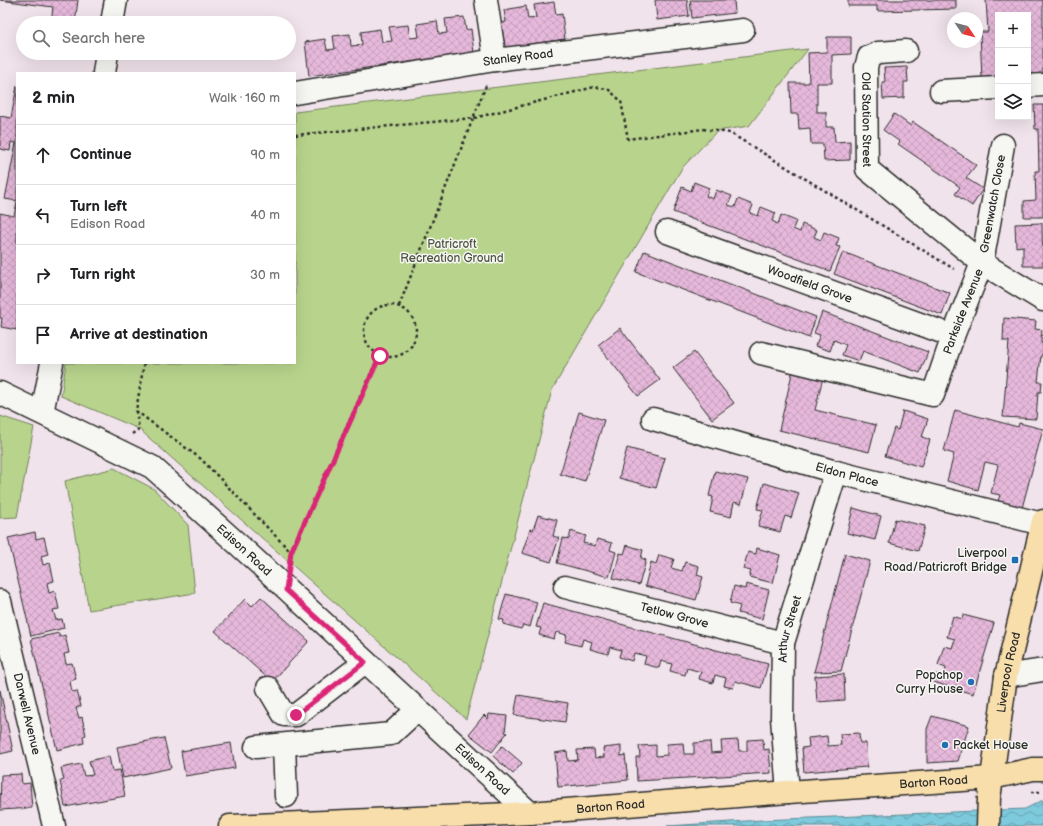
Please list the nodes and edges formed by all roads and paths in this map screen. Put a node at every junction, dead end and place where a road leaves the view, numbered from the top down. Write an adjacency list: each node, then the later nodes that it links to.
1 (116, 0): 3 (street)
2 (486, 0): 7 (street)
3 (113, 16)
4 (743, 30): 7 (street, Stanley Road)
5 (906, 51): 18 (street, Old Station Street)
6 (106, 60): 8 (street)
7 (495, 60): 13 (street, Stanley Road); 14 (path)
8 (104, 72)
9 (1043, 85): 10 (street)
10 (1031, 86)
11 (995, 88): 12 (street)
12 (941, 91)
13 (296, 93)
14 (474, 118): 15 (path); 18 (path); 20 (path)
15 (296, 135)
16 (1003, 145): 18 (street, Greenwatch Close)
17 (666, 232): 21 (street, Woodfield Grove)
18 (978, 272): 19 (street, Parkside Avenue); 21 (street, Parkside Avenue)
19 (1043, 300)
20 (399, 306): 23 (path); 23 (path)
21 (953, 336): 22 (street, Parkside Avenue)
22 (761, 353)
23 (380, 356): 33 (path)
24 (52, 364): 28 (street)
25 (144, 364): 27 (path)
26 (0, 393): 28 (street, Edison Road)
27 (136, 410): 30 (path); 33 (path)
28 (42, 413): 30 (street, Edison Road)
29 (654, 419): 31 (street, Eldon Place)
30 (111, 447): 35 (street, Edison Road)
31 (836, 472): 32 (street, Eldon Place); 37 (street, Arthur Street)
32 (1043, 523): 40 (main road, Liverpool Road)
33 (291, 552): 35 (path)
34 (565, 587): 37 (street, Tetlow Grove)
35 (286, 590): 38 (street, Edison Road)
36 (0, 601): 52 (street, Darwell Avenue)
37 (783, 643): 47 (street, Arthur Street)
38 (365, 662): 41 (street); 42 (street, Edison Road)
39 (1043, 670): 40 (street)
40 (1006, 676): 46 (main road, Liverpool Road)
41 (268, 688)
42 (417, 710): 43 (street); 51 (street, Edison Road)
43 (284, 745): 44 (street); 50 (street)
44 (256, 747)
45 (1043, 769): 46 (main road, Barton Road)
46 (990, 788): 47 (main road, Barton Road); 54 (main road, Liverpool Road, bridge)
47 (788, 792): 51 (main road, Barton Road)
48 (1035, 792): 49 (path)
49 (1043, 792)
50 (286, 796)
51 (530, 813): 53 (main road, Barton Road)
52 (54, 826)
53 (230, 826)
54 (988, 826)

